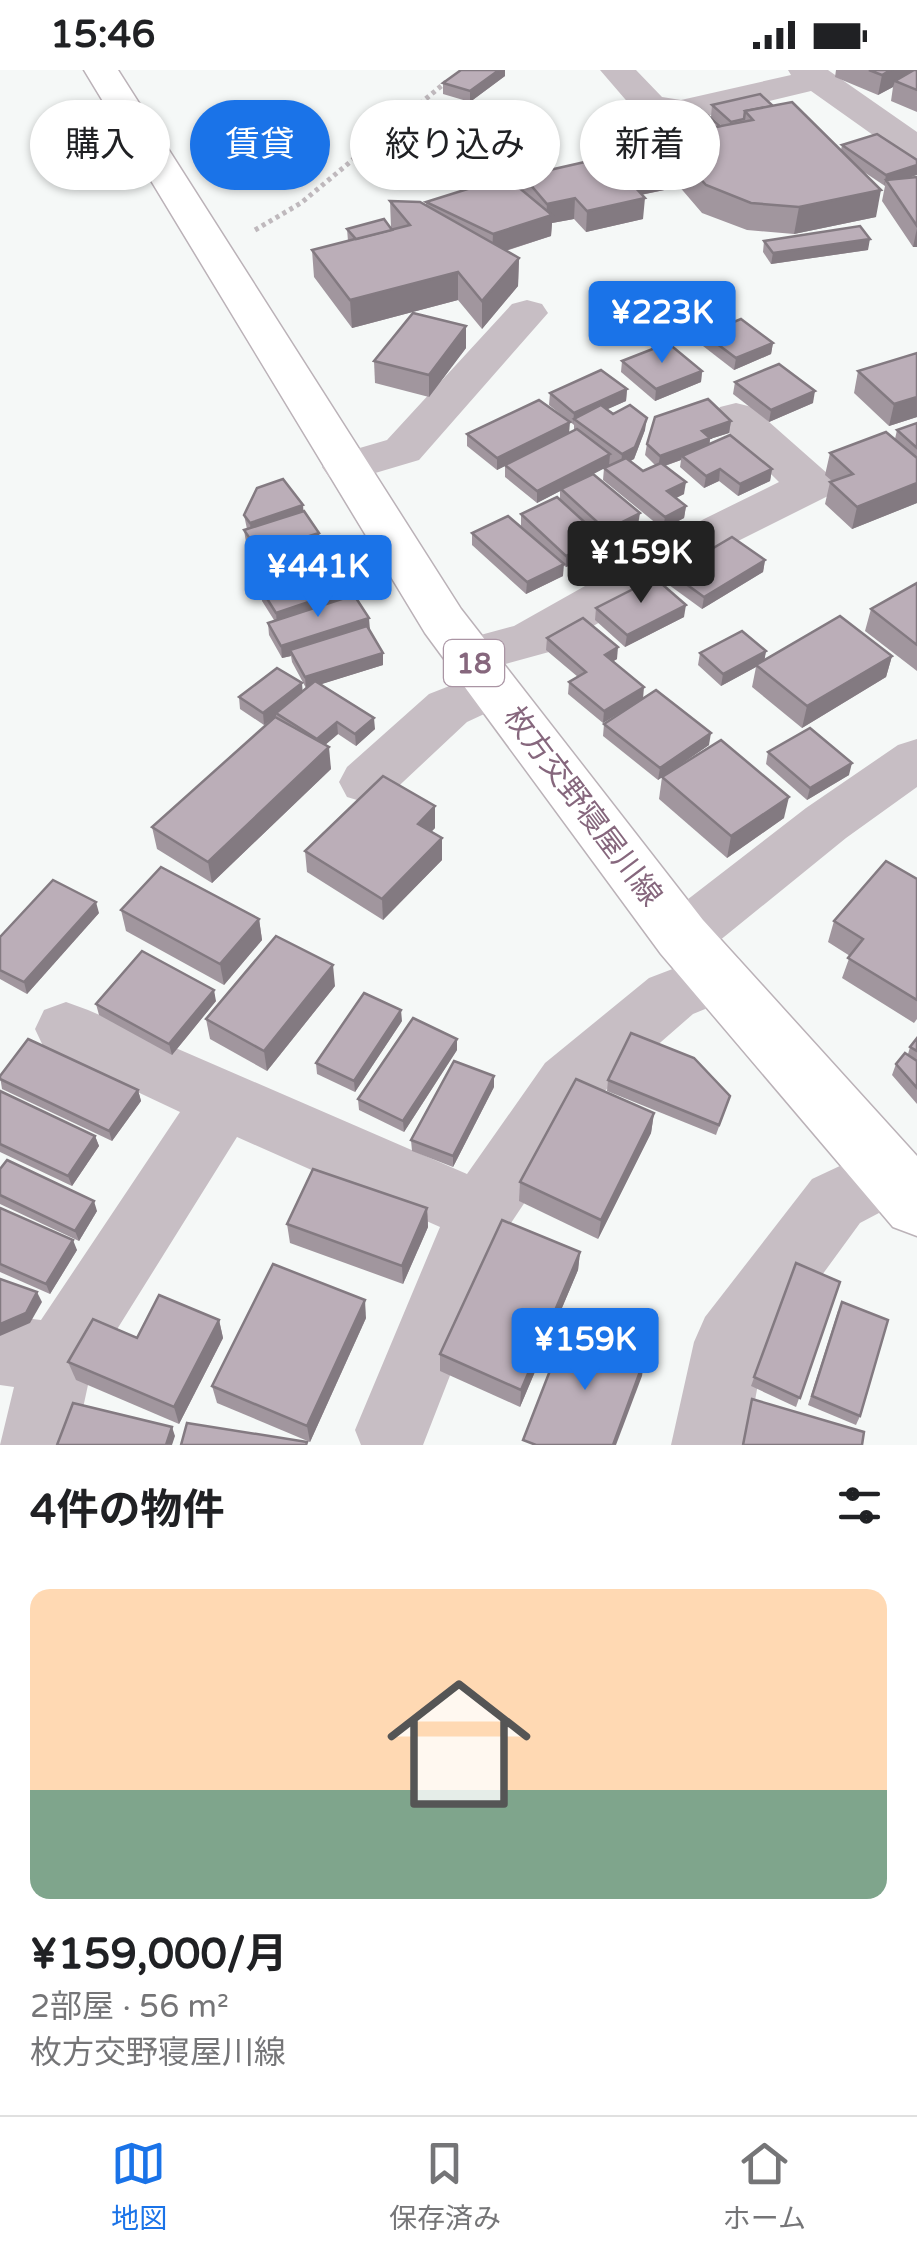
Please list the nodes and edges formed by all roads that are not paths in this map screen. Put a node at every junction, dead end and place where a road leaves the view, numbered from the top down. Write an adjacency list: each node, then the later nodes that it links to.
1 (101, 70): 7 (main road, 枚方交野寝屋川線 / 18)
2 (617, 70): 3 (street)
3 (811, 75): 4 (street)
4 (917, 149)
5 (526, 314): 7 (street)
6 (736, 418): 8 (street)
7 (345, 467): 8 (main road, 枚方交野寝屋川線 / 18)
8 (481, 672): 10 (street); 11 (main road, 枚方交野寝屋川線 / 18)
9 (917, 760): 11 (street)
10 (367, 782)
11 (700, 957): 14 (main road, 枚方交野寝屋川線 / 18); 15 (street)
12 (66, 1030): 13 (street)
13 (224, 1101): 15 (street); 16 (street)
14 (903, 1189): 19 (street)
15 (480, 1212): 17 (street)
16 (29, 1354): 18 (street)
17 (392, 1430)
18 (37, 1445)
19 (709, 1445)

